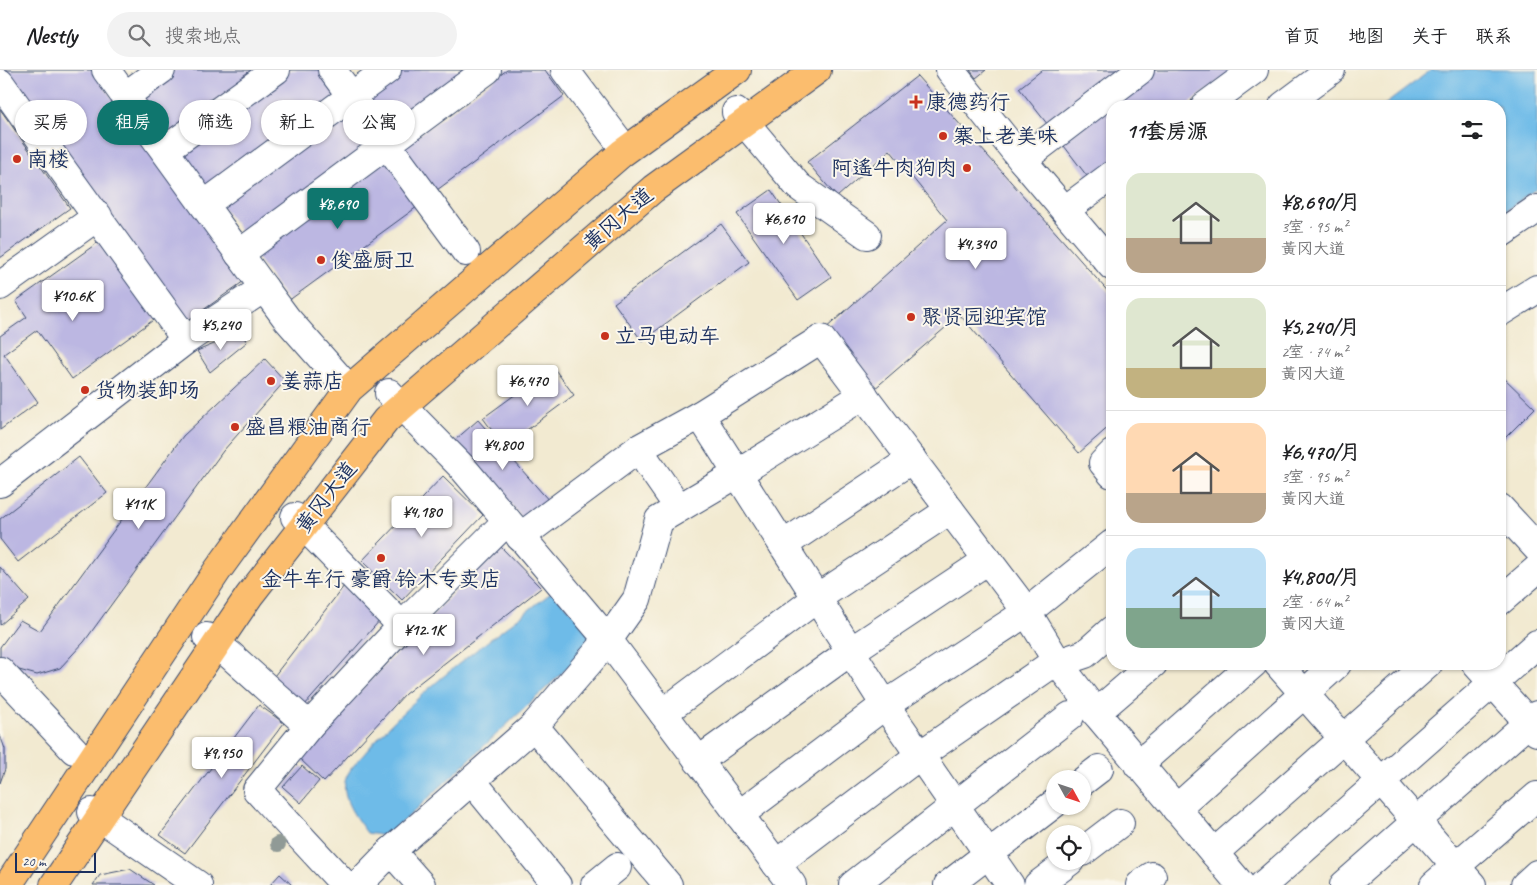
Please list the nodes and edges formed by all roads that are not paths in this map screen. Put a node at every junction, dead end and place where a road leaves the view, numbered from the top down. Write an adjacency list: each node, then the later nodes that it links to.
1 (106, 70): 15 (street)
2 (162, 70): 15 (street)
3 (276, 70): 20 (street)
4 (332, 70): 30 (street)
5 (387, 70): 23 (street)
6 (487, 70): 31 (street)
7 (565, 70): 19 (street)
8 (737, 70): 104 (main road, 黄冈大道)
9 (817, 70): 105 (main road, 黄冈大道)
10 (950, 70): 21 (street)
11 (1140, 70): 21 (street)
12 (1254, 70): 16 (street)
13 (1323, 72): 17 (street)
14 (0, 83): 26 (street)
15 (125, 96): 20 (street)
16 (1213, 100)
17 (1290, 100)
18 (736, 112): 28 (street)
19 (617, 138)
20 (164, 150): 23 (street)
21 (1022, 160): 25 (street)
22 (1106, 179): 25 (street)
23 (204, 205): 31 (street)
24 (1537, 208): 27 (street)
25 (1064, 210): 29 (street)
26 (98, 216): 32 (street); 36 (street)
27 (1506, 230)
28 (867, 235)
29 (1106, 250)
30 (466, 252)
31 (239, 254): 33 (street)
32 (0, 286)
33 (264, 288): 36 (street); 37 (street)
34 (1537, 288): 35 (street)
35 (1506, 308)
36 (186, 340): 44 (street)
37 (340, 379)
38 (389, 393): 49 (street)
39 (864, 394): 40 (street); 42 (street); 43 (street)
40 (700, 415): 41 (street); 43 (street)
41 (638, 449): 45 (street); 49 (street)
42 (912, 459): 46 (street); 50 (street)
43 (737, 474): 45 (street); 50 (street)
44 (0, 483)
45 (678, 508): 61 (street)
46 (950, 510): 53 (street); 56 (street)
47 (295, 517): 58 (street)
48 (1506, 518): 51 (street)
49 (514, 529): 58 (street); 61 (street)
50 (783, 545): 56 (street)
51 (1537, 548)
52 (1106, 549): 57 (street)
53 (988, 560): 57 (street); 63 (street)
54 (1537, 569): 55 (street)
55 (1506, 596)
56 (817, 598): 63 (street); 75 (street)
57 (1027, 612): 65 (street); 74 (street)
58 (402, 626): 78 (street)
59 (1106, 635): 65 (street)
60 (207, 637): 78 (street)
61 (608, 640): 75 (street); 79 (street)
62 (1537, 644): 64 (street)
63 (850, 651): 74 (street); 83 (street)
64 (1506, 661)
65 (1058, 662): 76 (street); 82 (street)
66 (1145, 670): 76 (street)
67 (1246, 670): 84 (street)
68 (1283, 670): 73 (street)
69 (1330, 670): 73 (street)
70 (1421, 670): 80 (street)
71 (0, 671): 81 (street)
72 (1485, 673): 77 (street); 85 (street)
73 (1304, 694): 80 (street); 89 (street)
74 (885, 705): 82 (street); 92 (street)
75 (663, 713): 83 (street)
76 (1083, 714): 84 (street); 88 (street)
77 (1534, 723): 93 (street)
78 (308, 726): 107 (street)
79 (534, 726): 86 (street); 112 (street)
80 (1344, 739): 85 (street); 97 (street)
81 (74, 750)
82 (920, 755): 88 (street); 99 (street)
83 (698, 761): 92 (street)
84 (1138, 765): 89 (street)
85 (1381, 781): 93 (street); 119 (street)
86 (472, 782): 96 (street); 110 (street)
87 (1537, 796): 103 (street)
88 (954, 806): 98 (street); 114 (street)
89 (1176, 809): 97 (street)
90 (1046, 810): 98 (street)
91 (92, 812): 106 (street)
92 (739, 815): 99 (street)
93 (1416, 821): 103 (street); 120 (street)
94 (1120, 824): 95 (street)
95 (1091, 845)
96 (391, 851): 108 (street); 109 (street)
97 (1214, 853): 118 (street)
98 (988, 854): 115 (street); 116 (street)
99 (776, 864): 113 (street)
100 (616, 867): 111 (street)
101 (1058, 870): 117 (street)
102 (1537, 874): 122 (street)
103 (1463, 876): 121 (street)
104 (8, 885)
105 (54, 885)
106 (198, 885)
107 (345, 885)
108 (358, 885)
109 (421, 885)
110 (557, 885)
111 (595, 885)
112 (668, 885)
113 (792, 885)
114 (853, 885)
115 (948, 885)
116 (1010, 885)
117 (1038, 885)
118 (1241, 885)
119 (1263, 885)
120 (1344, 885)
121 (1434, 885)
122 (1525, 885)

